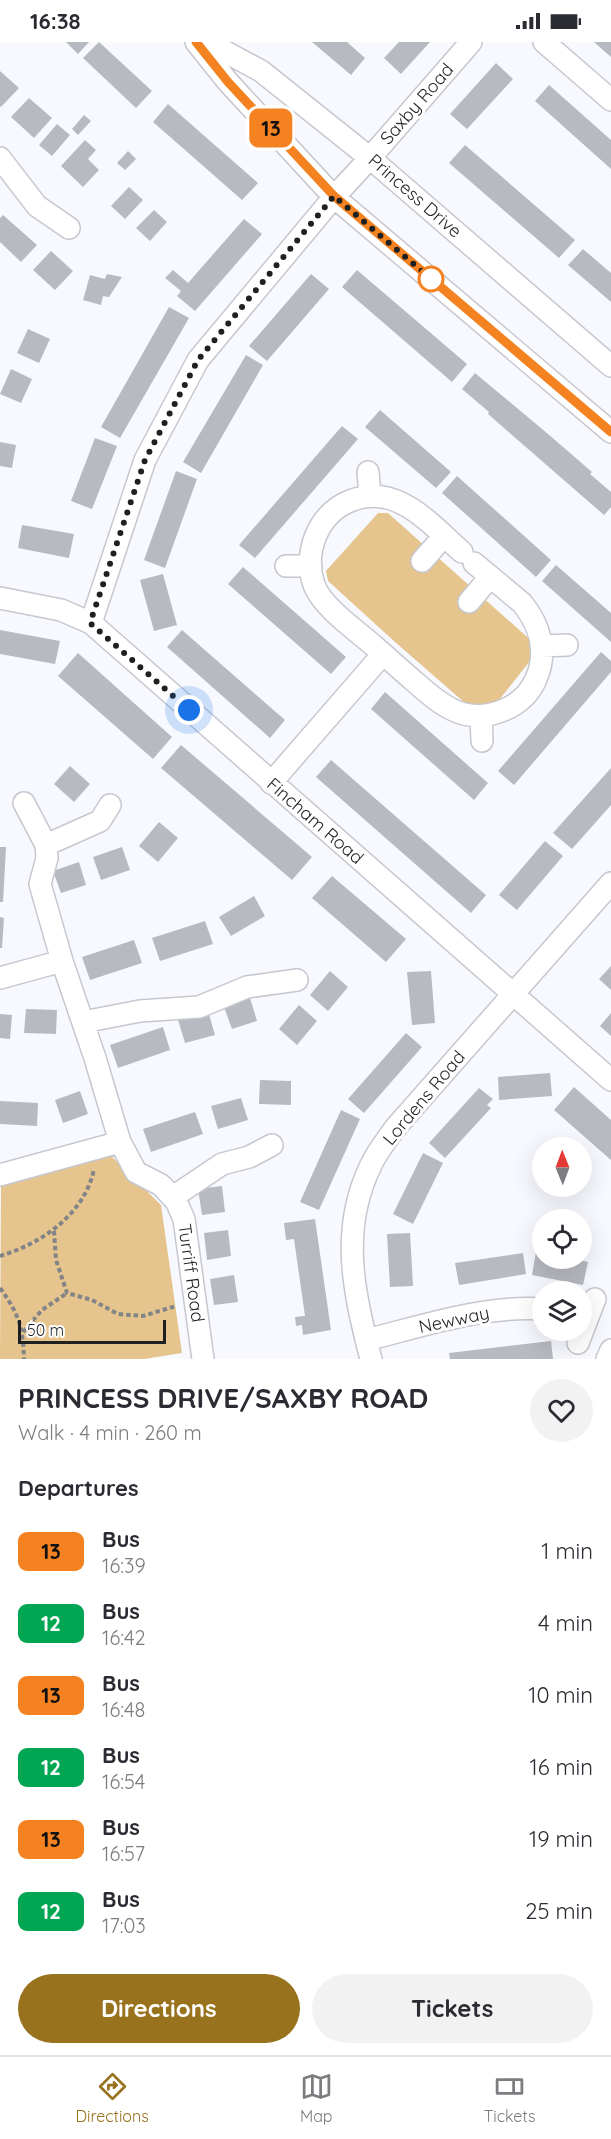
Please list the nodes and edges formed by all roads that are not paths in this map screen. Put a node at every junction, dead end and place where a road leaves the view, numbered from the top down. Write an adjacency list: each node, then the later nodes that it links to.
1 (196, 42): 8 (street)
2 (207, 42): 7 (street, Princess Drive)
3 (471, 42): 7 (street, Saxby Road)
4 (544, 42): 5 (street)
5 (611, 100)
6 (0, 158): 9 (street)
7 (370, 158): 8 (street, Saxby Road); 10 (street, Princess Drive)
8 (334, 196): 11 (street); 21 (street, Saxby Road)
9 (69, 228)
10 (611, 366)
11 (611, 432)
12 (368, 472): 13 (street)
13 (370, 496): 14 (street); 18 (street)
14 (444, 536): 15 (street); 16 (street)
15 (422, 561)
16 (476, 564): 20 (street); 23 (street)
17 (286, 566): 18 (street)
18 (310, 566): 24 (street)
19 (0, 598): 21 (street, Fincham Road)
20 (469, 602)
21 (90, 623): 27 (street, Fincham Road)
22 (567, 645): 23 (street)
23 (542, 646): 25 (street)
24 (383, 654): 25 (street); 27 (street)
25 (481, 716): 26 (street)
26 (482, 741)
27 (271, 783): 35 (street, Fincham Road)
28 (24, 804): 30 (street)
29 (110, 805): 30 (street)
30 (46, 845): 32 (street, Turriff Road)
31 (611, 883): 35 (street, Lordens Road)
32 (62, 961): 33 (street); 36 (street, Turriff Road)
33 (0, 978)
34 (297, 980): 36 (street)
35 (513, 994): 37 (street, Fincham Road); 45 (street, Lordens Road)
36 (82, 1022): 38 (street, Turriff Road)
37 (611, 1080)
38 (120, 1142): 40 (street); 41 (street, Turriff Road)
39 (272, 1145): 41 (street)
40 (0, 1175)
41 (173, 1197): 47 (street, Turriff Road)
42 (595, 1299): 43 (street)
43 (592, 1305)
44 (532, 1309): 45 (street, Newway)
45 (368, 1349)
46 (611, 1350): 48 (street)
47 (203, 1359)
48 (608, 1359)

